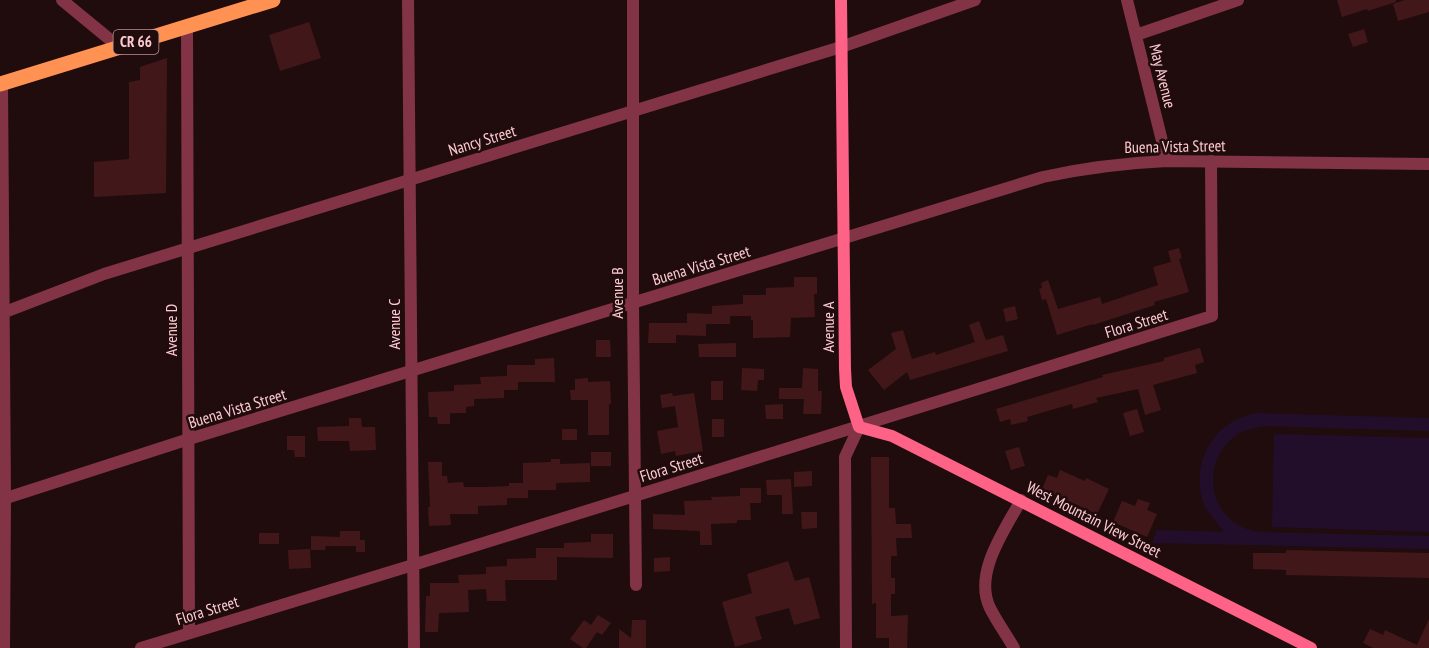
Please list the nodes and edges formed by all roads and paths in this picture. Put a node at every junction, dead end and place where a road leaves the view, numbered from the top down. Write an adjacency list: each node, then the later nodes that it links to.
1 (62, 0): 11 (street)
2 (273, 0): 9 (main road, CR 66)
3 (408, 0): 18 (street, Avenue C)
4 (633, 0): 14 (street, Avenue B)
5 (841, 0): 12 (street, Avenue A)
6 (975, 0): 12 (street, Nancy Street)
7 (1127, 0): 10 (street, May Avenue)
8 (1238, 0): 10 (street)
9 (187, 26): 11 (main road, CR 66); 20 (street, Avenue D)
10 (1136, 35): 15 (street, May Avenue)
11 (119, 47): 13 (main road, CR 66)
12 (841, 47): 14 (street, Nancy Street); 19 (street, Avenue A)
13 (1, 83): 22 (street)
14 (634, 111): 18 (street, Nancy Street); 21 (street, Avenue B)
15 (1167, 161): 16 (street, Buena Vista Street); 19 (street, Buena Vista Street)
16 (1211, 161): 17 (street, Buena Vista Street); 24 (street, Flora Street)
17 (1429, 164)
18 (410, 179): 20 (street, Nancy Street); 23 (street, Avenue C)
19 (844, 238): 21 (street, Buena Vista Street); 24 (street, Avenue A)
20 (188, 248): 22 (street, Nancy Street); 25 (street, Avenue D)
21 (633, 304): 23 (street, Buena Vista Street); 26 (street, Avenue B)
22 (2, 314): 27 (street)
23 (411, 372): 25 (street, Buena Vista Street); 29 (street, Avenue C)
24 (858, 427): 26 (street, Flora Street); 28 (street, West Mountain View Street); 35 (street)
25 (189, 440): 27 (street, Buena Vista Street); 31 (street, Avenue D)
26 (634, 495): 29 (street, Flora Street); 30 (street, Avenue B)
27 (3, 499): 32 (street)
28 (1021, 500): 36 (street); 37 (street, West Mountain View Street)
29 (413, 565): 31 (street, Flora Street); 34 (street, Avenue C)
30 (636, 585)
31 (189, 633): 33 (street, Flora Street)
32 (4, 648)
33 (141, 648)
34 (414, 648)
35 (846, 648)
36 (1014, 648)
37 (1311, 648)

